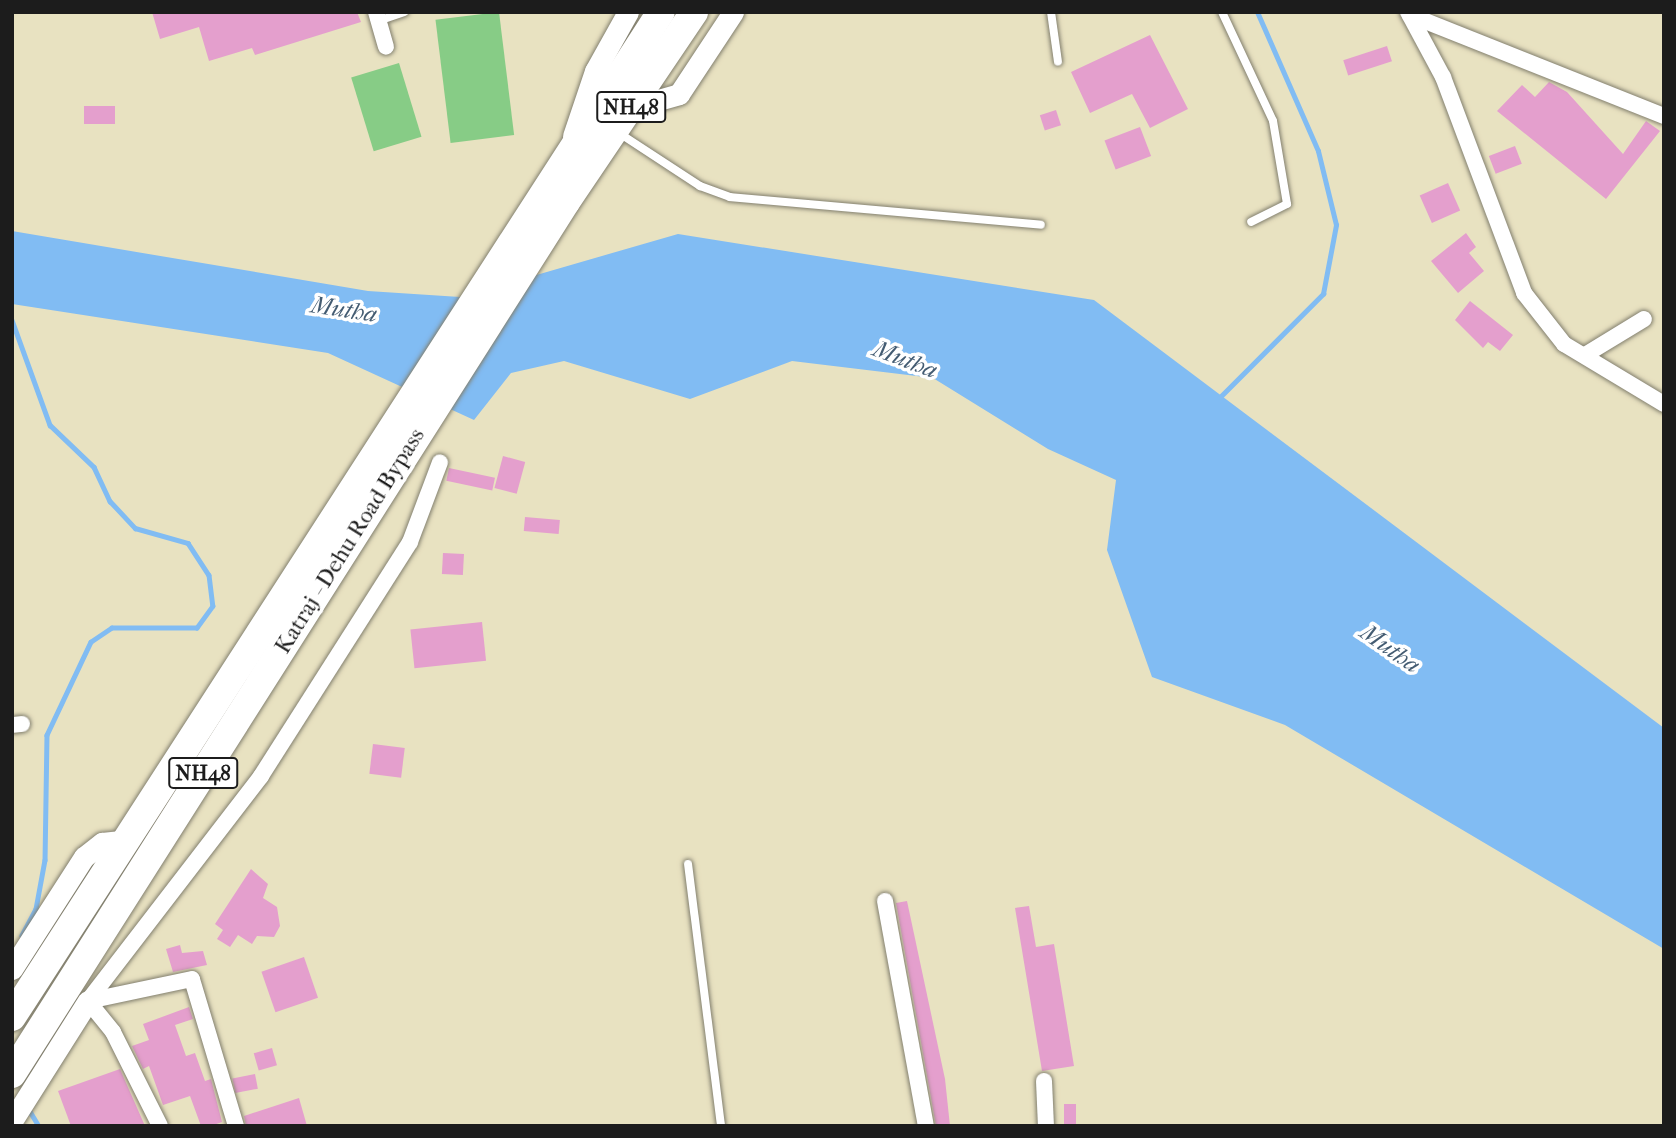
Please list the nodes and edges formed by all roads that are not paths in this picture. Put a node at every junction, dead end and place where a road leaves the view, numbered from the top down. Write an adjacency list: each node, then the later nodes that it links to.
1 (404, 12): 9 (lane)
2 (628, 12): 14 (street)
3 (661, 12): 14 (highway, Katraj - Dehu Road Bypass / NH48)
4 (694, 12): 13 (highway, Katraj - Dehu Road Bypass / NH48)
5 (733, 12): 13 (street)
6 (1051, 12): 11 (lane)
7 (1222, 12): 16 (lane)
8 (1409, 14): 12 (street); 19 (street)
9 (377, 16): 10 (street)
10 (386, 47)
11 (1058, 62)
12 (1664, 116)
13 (622, 119): 15 (highway, Katraj - Dehu Road Bypass / NH48); 17 (lane)
14 (571, 145): 15 (highway, Katraj - Dehu Road Bypass / NH48)
15 (555, 195): 22 (highway, Katraj - Dehu Road Bypass / NH48); 26 (highway, Katraj - Dehu Road Bypass / NH48)
16 (1251, 222)
17 (1041, 225)
18 (1644, 319): 19 (street)
19 (1585, 355): 20 (street)
20 (1662, 400)
21 (440, 462): 27 (street)
22 (121, 841): 25 (street); 28 (highway, Katraj - Dehu Road Bypass / NH48)
23 (688, 864): 34 (lane)
24 (885, 901): 35 (street)
25 (12, 969)
26 (58, 1000): 27 (street); 29 (highway, Katraj - Dehu Road Bypass / NH48)
27 (88, 1001): 31 (street); 32 (street); 33 (street)
28 (17, 1010)
29 (12, 1074)
30 (1044, 1081): 36 (street)
31 (12, 1121)
32 (160, 1126)
33 (236, 1126)
34 (721, 1126)
35 (926, 1126)
36 (1046, 1126)

